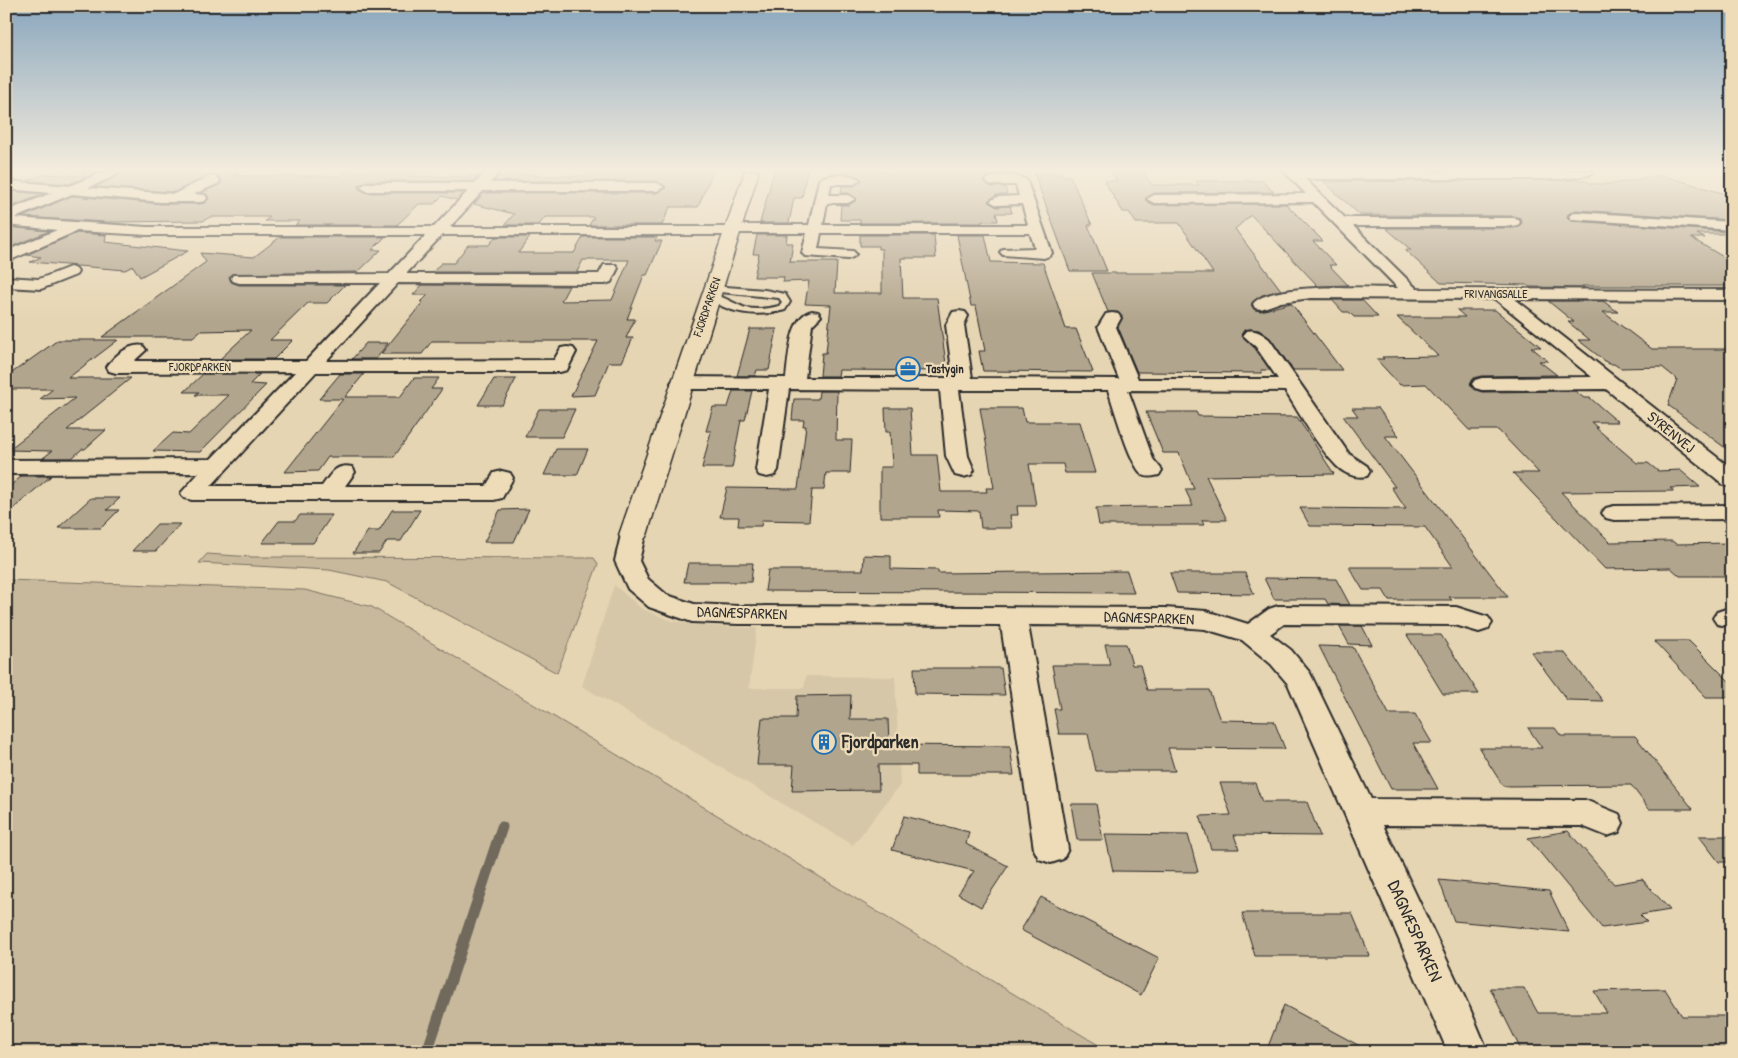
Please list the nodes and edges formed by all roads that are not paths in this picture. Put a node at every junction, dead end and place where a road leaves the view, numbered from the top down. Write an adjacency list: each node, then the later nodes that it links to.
1 (448, 220): 13 (street)
2 (736, 220): 14 (street, FJORDPARKEN)
3 (816, 220): 11 (street)
4 (1033, 220): 12 (street)
5 (1644, 220): 9 (street)
6 (6, 221): 10 (street)
7 (1341, 222): 8 (street); 26 (street)
8 (1514, 222)
9 (1732, 226)
10 (74, 227): 13 (street); 17 (street)
11 (814, 229): 12 (street); 14 (street); 16 (street)
12 (1036, 229): 15 (street)
13 (439, 230): 14 (street); 23 (street)
14 (733, 230): 25 (street, FJORDPARKEN)
15 (1008, 252)
16 (848, 254)
17 (6, 256)
18 (302, 268): 22 (street)
19 (610, 268): 23 (street)
20 (70, 272): 24 (street)
21 (239, 278): 22 (street)
22 (290, 279): 23 (street)
23 (393, 279): 36 (street)
24 (6, 282)
25 (712, 292): 25 (lane); 37 (street, FJORDPARKEN)
26 (1412, 293): 27 (street, FRIVANGSALLE); 29 (street, FRIVANGSALLE)
27 (1498, 294): 28 (street, FRIVANGSALLE); 38 (street, SYRENVEJ)
28 (1732, 295)
29 (1261, 304)
30 (812, 316): 39 (street)
31 (959, 316): 40 (street)
32 (1112, 318): 41 (street)
33 (1252, 336): 42 (street)
34 (137, 350): 36 (street, FJORDPARKEN)
35 (567, 352): 36 (street, FJORDPARKEN)
36 (310, 367): 44 (street)
37 (681, 383): 39 (street); 56 (street, DAGNÆSPARKEN)
38 (1610, 383): 43 (street); 52 (street, SYRENVEJ)
39 (787, 384): 40 (street); 46 (street)
40 (956, 384): 41 (street); 47 (street)
41 (1123, 384): 42 (street); 48 (street)
42 (1291, 384): 50 (street)
43 (1482, 384)
44 (217, 466): 45 (street); 53 (street)
45 (6, 467)
46 (766, 470)
47 (963, 470)
48 (1151, 470)
49 (344, 472): 53 (street)
50 (1359, 472)
51 (502, 478): 53 (street)
52 (1732, 480)
53 (329, 493)
54 (1732, 512): 55 (street)
55 (1614, 513)
56 (633, 536): 57 (street, DAGNÆSPARKEN)
57 (1014, 616): 59 (street, DAGNÆSPARKEN); 62 (street)
58 (1480, 623): 59 (street)
59 (1252, 634): 60 (street, DAGNÆSPARKEN)
60 (1361, 812): 61 (street); 63 (street, DAGNÆSPARKEN)
61 (1607, 823)
62 (1051, 849)
63 (1468, 1052)

